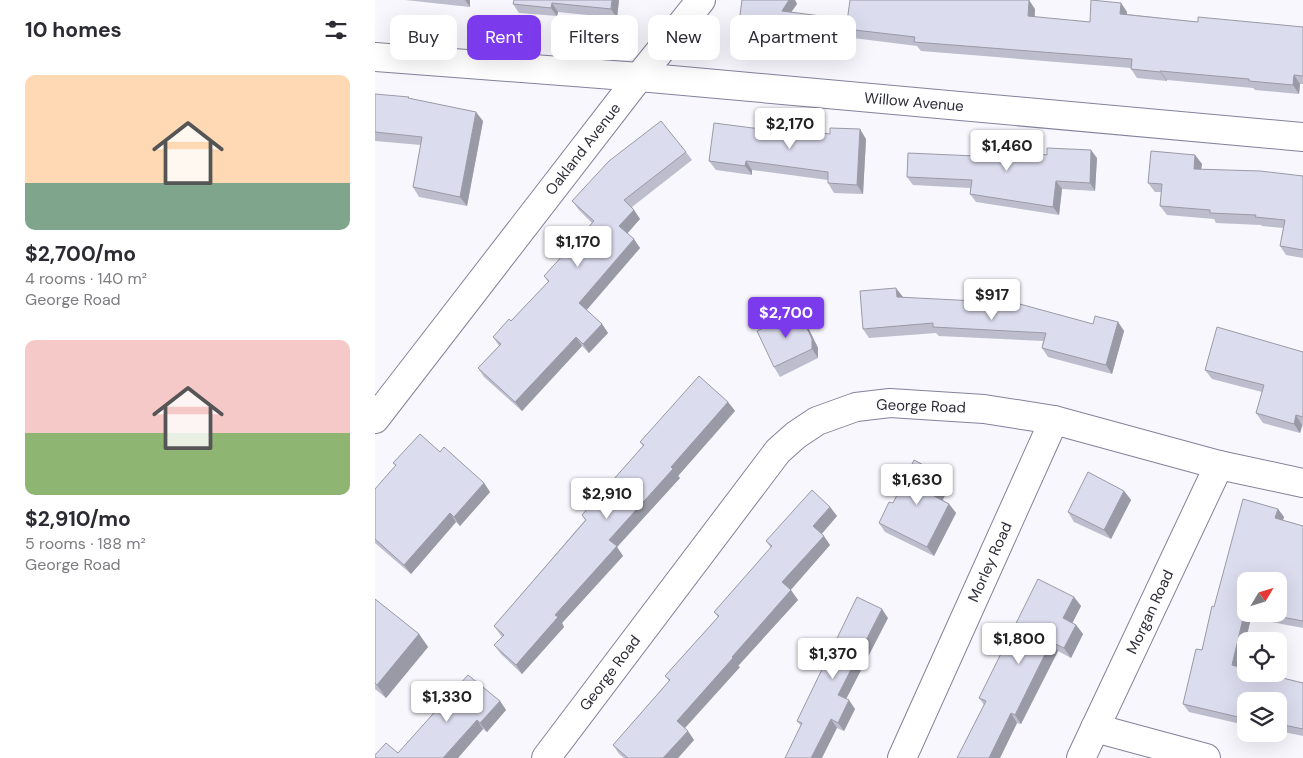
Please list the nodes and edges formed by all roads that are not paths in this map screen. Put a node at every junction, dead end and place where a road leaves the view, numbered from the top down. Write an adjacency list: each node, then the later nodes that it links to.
1 (701, 0): 3 (street, Oakland Avenue)
2 (375, 57): 3 (street, Willow Avenue)
3 (639, 77): 4 (street, Willow Avenue); 5 (street, Oakland Avenue)
4 (1303, 137)
5 (375, 419)
6 (1054, 420): 7 (street, George Road); 10 (street, George Road); 11 (street, Morley Road)
7 (1219, 465): 8 (street, George Road); 9 (street, Morgan Road)
8 (1303, 483)
9 (1095, 728): 12 (street, Morgan Road); 13 (street)
10 (546, 758)
11 (901, 758)
12 (1081, 758)
13 (1206, 758)

